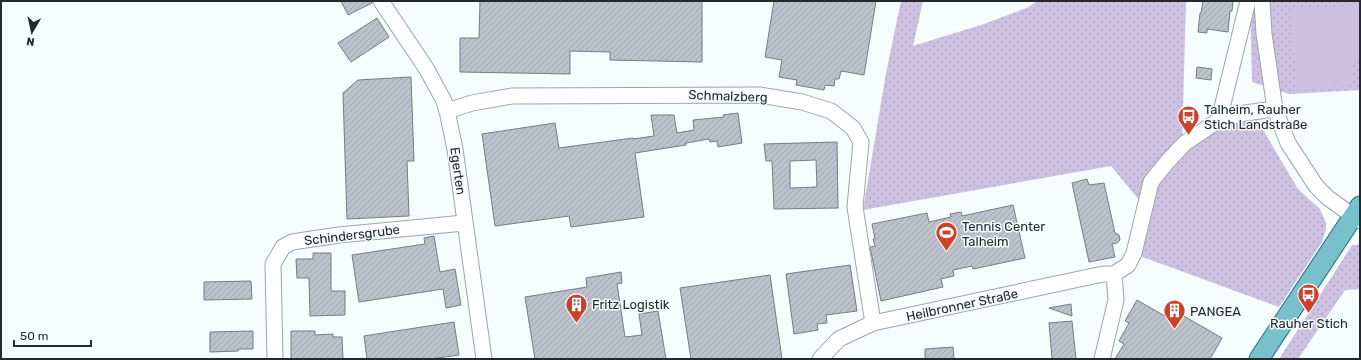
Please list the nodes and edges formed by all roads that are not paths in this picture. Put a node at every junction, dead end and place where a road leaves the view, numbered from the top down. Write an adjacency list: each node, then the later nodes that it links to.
1 (381, 1): 5 (street, Egerten)
2 (1248, 1): 6 (street)
3 (1262, 1): 4 (street)
4 (1275, 109): 6 (street); 7 (street)
5 (447, 111): 8 (street, Egerten); 10 (street, Schmalzberg)
6 (1219, 120): 9 (street)
7 (1358, 214): 15 (main road)
8 (464, 223): 11 (street, Schindersgrube); 12 (street, Egerten)
9 (1114, 274): 10 (street, Heilbronner Straße); 14 (street)
10 (873, 323): 13 (street, Heilbronner Straße)
11 (275, 359)
12 (484, 359)
13 (820, 359)
14 (1102, 359)
15 (1259, 359)

